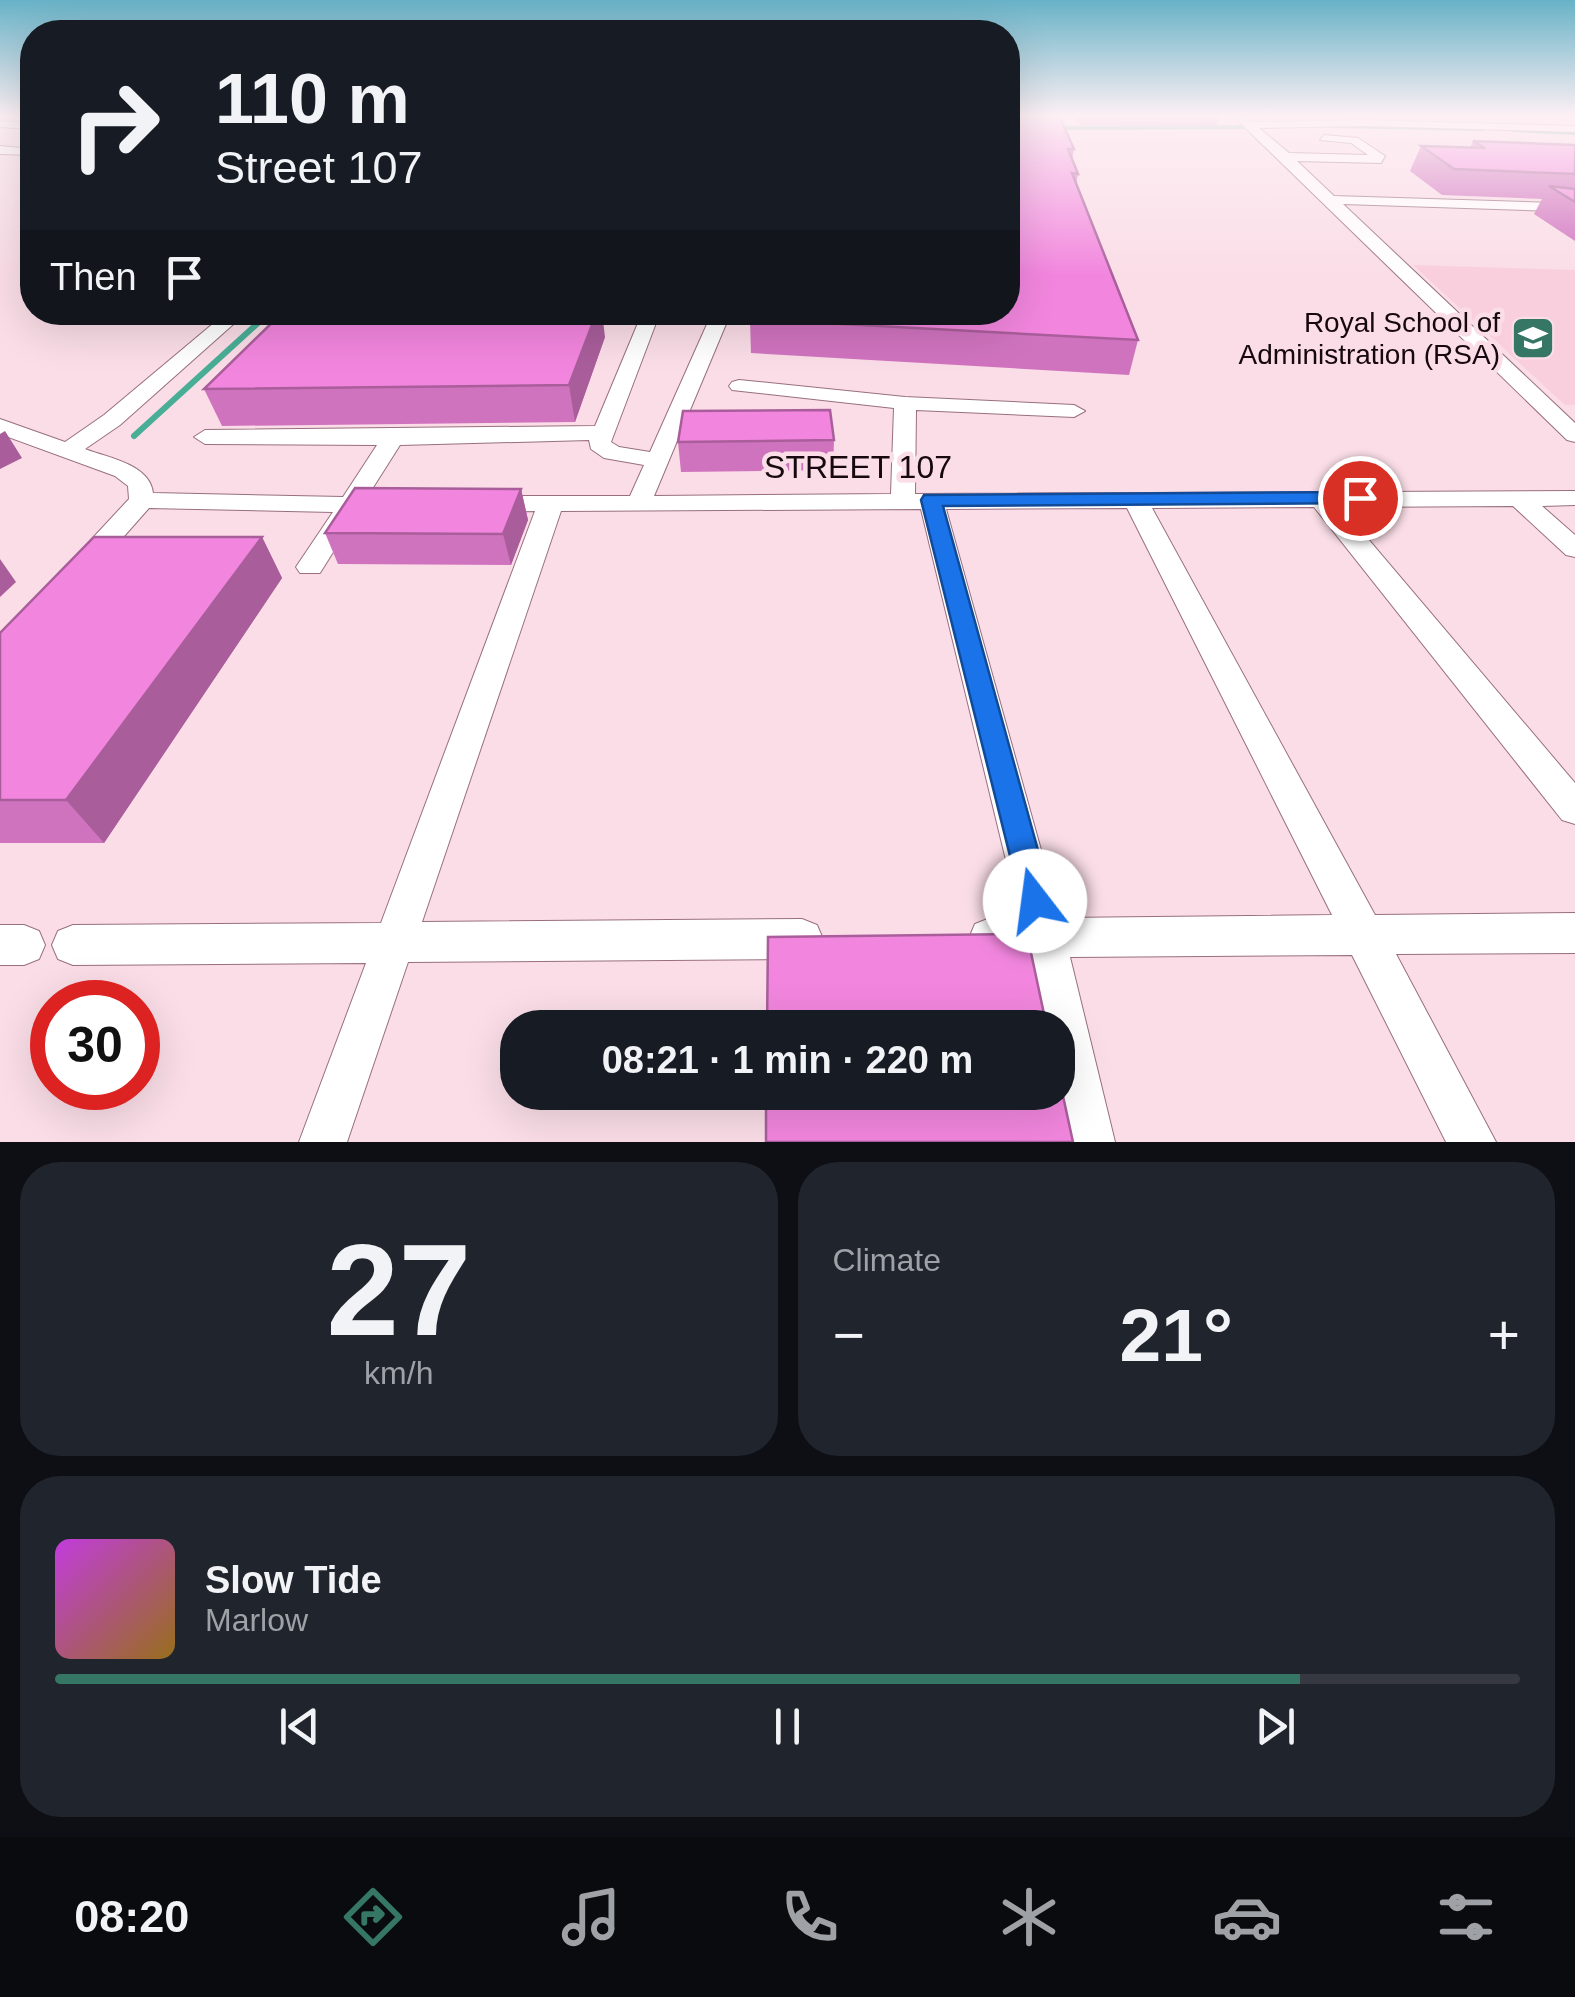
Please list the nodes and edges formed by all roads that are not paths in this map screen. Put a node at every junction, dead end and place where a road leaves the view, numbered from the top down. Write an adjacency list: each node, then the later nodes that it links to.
1 (1299, 168): 2 (street)
2 (1331, 200): 4 (street); 14 (street)
3 (1575, 202): 4 (street)
4 (1555, 207): 5 (street)
5 (1575, 212)
6 (223, 325): 17 (street)
7 (646, 325): 13 (street)
8 (717, 325): 18 (street)
9 (739, 386): 10 (street)
10 (906, 403): 11 (street); 25 (street)
11 (1074, 411)
12 (0, 426): 17 (street)
13 (603, 433): 16 (street); 18 (street)
14 (1575, 434)
15 (205, 437): 16 (street)
16 (393, 438): 29 (street)
17 (70, 450): 23 (street)
18 (658, 460): 24 (street)
19 (1320, 498): 20 (street, STREET 107); 22 (street, STREET 107); 33 (street)
20 (1519, 498): 21 (street, STREET 107); 30 (street)
21 (1575, 498)
22 (1135, 499): 25 (street, STREET 107); 35 (street)
23 (142, 500): 29 (street); 32 (street)
24 (640, 500): 25 (street, STREET 107); 26 (street, STREET 107)
25 (917, 500): 37 (street)
26 (551, 502): 27 (street, STREET 107); 39 (street)
27 (459, 504)
28 (404, 505): 29 (street)
29 (349, 506): 31 (street)
30 (1575, 549)
31 (310, 567)
32 (63, 586)
33 (1575, 809)
34 (1575, 933): 35 (street)
35 (1364, 935): 37 (street); 43 (street)
36 (949, 938): 37 (street)
37 (1045, 938): 42 (street)
38 (834, 939): 39 (street)
39 (395, 942): 40 (street); 41 (street)
40 (73, 945)
41 (323, 1142)
42 (1091, 1142)
43 (1472, 1142)

